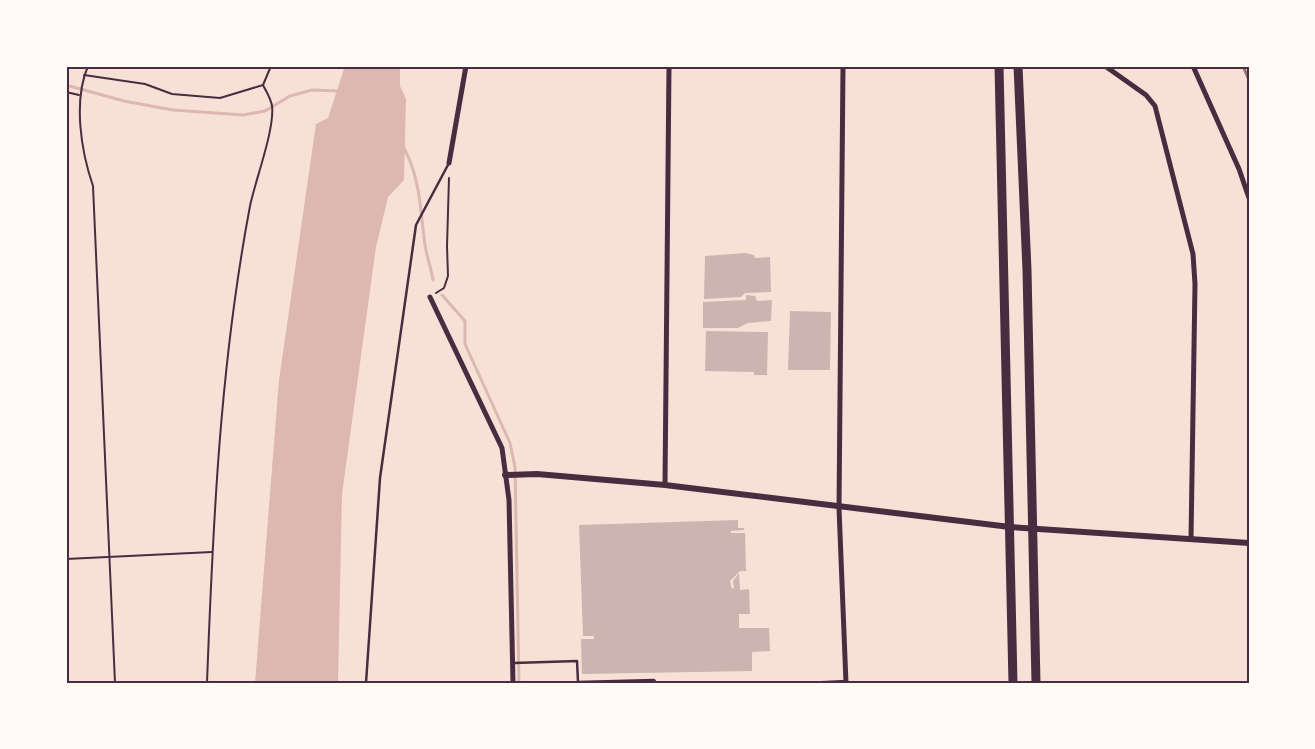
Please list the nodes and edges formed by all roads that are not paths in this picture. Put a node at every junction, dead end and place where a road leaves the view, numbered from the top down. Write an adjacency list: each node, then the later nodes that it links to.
1 (466, 66): 8 (street)
2 (669, 66): 12 (street)
3 (843, 66): 13 (street)
4 (999, 66): 14 (highway)
5 (1018, 66): 15 (highway)
6 (1105, 66): 16 (street)
7 (1193, 66): 9 (street)
8 (449, 163): 20 (lane)
9 (1249, 198)
10 (430, 297): 11 (street)
11 (506, 475): 12 (street); 18 (street)
12 (665, 485): 13 (street)
13 (839, 508): 14 (street); 19 (street)
14 (1010, 527): 15 (street); 24 (highway)
15 (1033, 529): 16 (street); 25 (highway)
16 (1190, 540): 17 (street)
17 (1249, 543)
18 (514, 663): 21 (street); 22 (lane)
19 (846, 682): 23 (lane)
20 (366, 683)
21 (513, 683)
22 (656, 683)
23 (806, 683)
24 (1013, 683)
25 (1036, 683)

